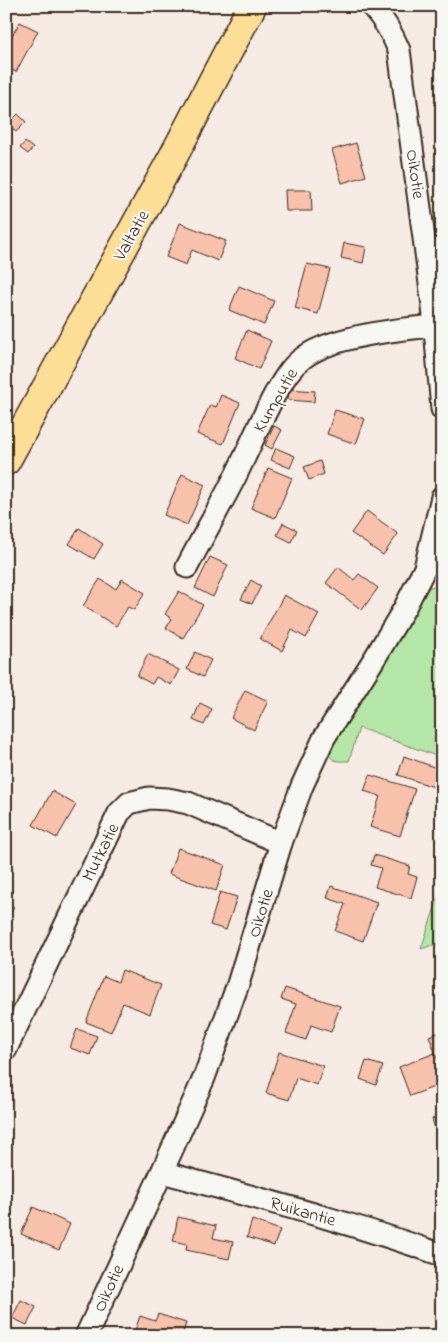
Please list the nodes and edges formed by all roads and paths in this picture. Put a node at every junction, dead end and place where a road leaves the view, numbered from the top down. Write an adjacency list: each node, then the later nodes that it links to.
1 (252, 6): 5 (highway, Valtatie)
2 (383, 11): 3 (street, Oikotie)
3 (435, 326): 4 (street, Oikotie); 7 (street, Kumputie)
4 (442, 409)
5 (6, 461)
6 (442, 497): 8 (street, Oikotie)
7 (187, 567)
8 (433, 570): 9 (street, Oikotie)
9 (281, 843): 10 (street, Mutkatie); 11 (street, Oikotie)
10 (6, 1049)
11 (162, 1172): 12 (street, Ruikantie); 13 (street, Oikotie)
12 (442, 1255)
13 (86, 1336)

